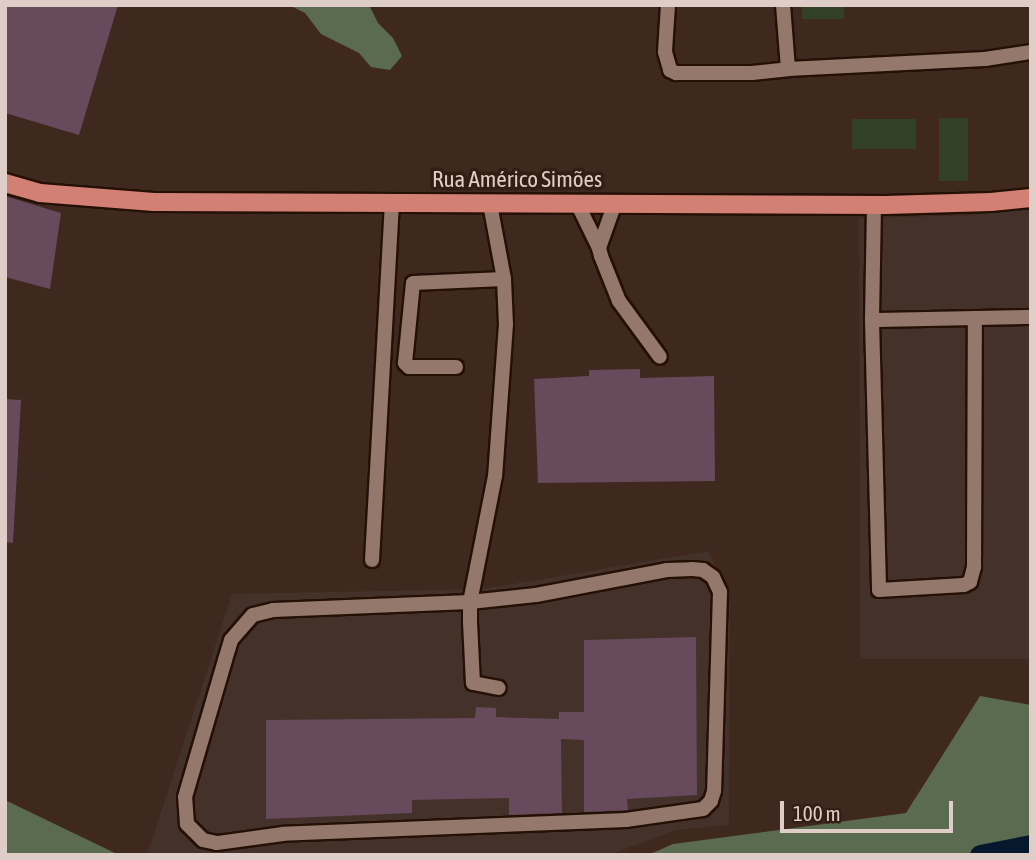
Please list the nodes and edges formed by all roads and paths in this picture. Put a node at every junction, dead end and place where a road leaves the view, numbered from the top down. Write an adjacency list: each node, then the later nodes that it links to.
1 (668, 5): 4 (street)
2 (783, 5): 4 (street)
3 (1031, 52): 4 (street)
4 (788, 69)
5 (5, 183): 7 (main road, Rua Américo Simões)
6 (1031, 198): 11 (main road, Rua Américo Simões)
7 (392, 203): 8 (main road, Rua Américo Simões); 19 (street)
8 (489, 204): 9 (main road, Rua Américo Simões); 13 (street)
9 (577, 204): 10 (main road, Rua Américo Simões); 12 (street)
10 (615, 204): 11 (main road, Rua Américo Simões); 12 (street)
11 (874, 205): 16 (street)
12 (599, 248): 17 (street)
13 (504, 279): 18 (street); 20 (street)
14 (1031, 317): 15 (street)
15 (975, 318): 16 (street); 16 (street)
16 (872, 320)
17 (660, 357)
18 (456, 368)
19 (372, 560)
20 (470, 602): 20 (street); 21 (street)
21 (499, 688)

